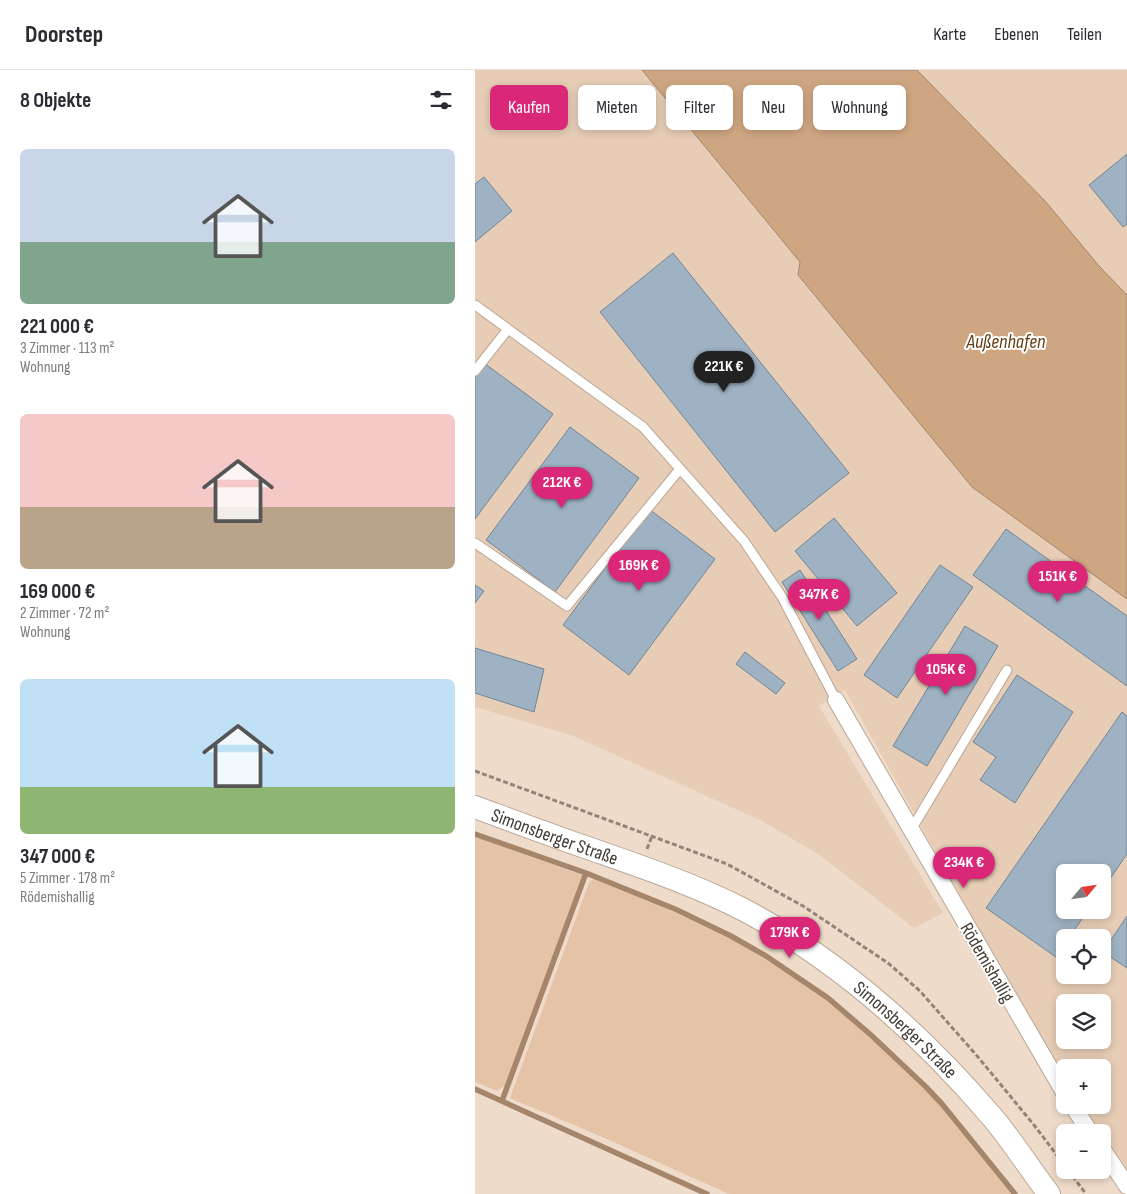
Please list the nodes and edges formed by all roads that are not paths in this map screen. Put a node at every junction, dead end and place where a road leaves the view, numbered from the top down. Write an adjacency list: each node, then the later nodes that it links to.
1 (475, 305): 2 (lane)
2 (508, 329): 3 (lane); 4 (lane)
3 (475, 371)
4 (680, 469): 5 (lane); 7 (lane)
5 (475, 543)
6 (1007, 670): 9 (lane)
7 (836, 700): 9 (street, Rödemishallig)
8 (475, 807): 13 (main road, Simonsberger Straße)
9 (911, 830): 10 (street, Rödemishallig)
10 (1056, 1079)
11 (1111, 1162): 12 (street)
12 (1127, 1186)
13 (1049, 1194)

